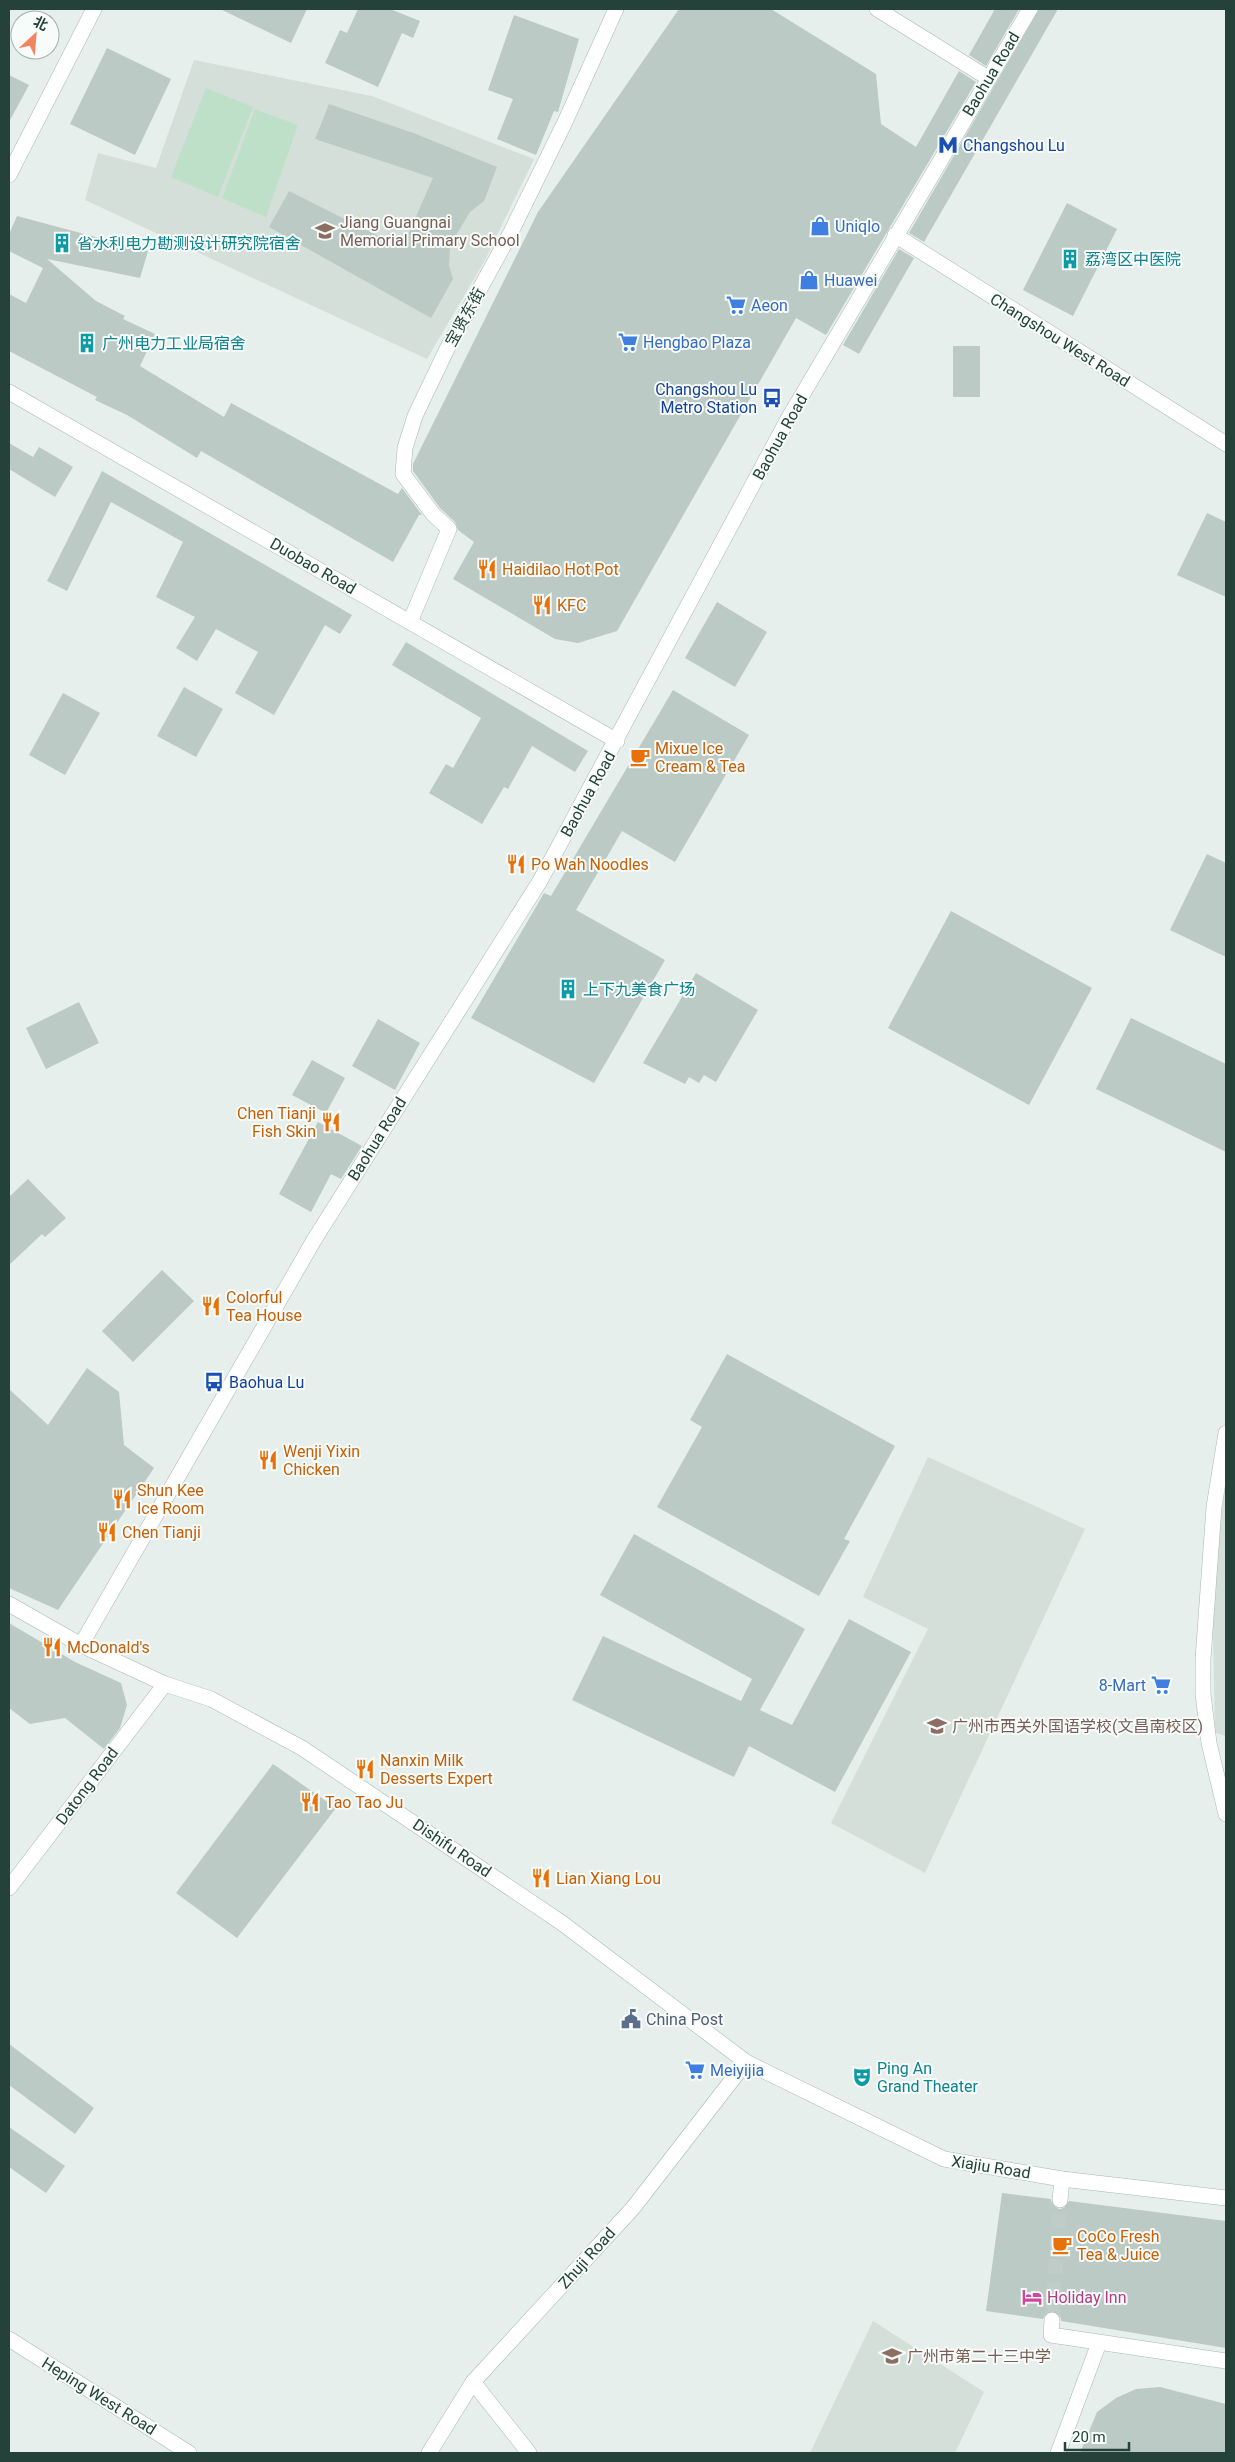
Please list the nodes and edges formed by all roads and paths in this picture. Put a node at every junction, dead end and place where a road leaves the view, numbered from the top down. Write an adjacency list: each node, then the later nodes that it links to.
1 (94, 9): 6 (street)
2 (616, 9): 10 (street, 宝贤东街)
3 (877, 9): 5 (street)
4 (1030, 9): 5 (street, Baohua Road)
5 (988, 78): 7 (street, Baohua Road)
6 (9, 175)
7 (895, 235): 9 (street, Changshou West Road); 11 (street, Baohua Road)
8 (9, 392): 10 (street, Duobao Road)
9 (1226, 444)
10 (410, 622): 11 (street, Duobao Road)
11 (617, 741): 14 (street, Baohua Road)
12 (1226, 1433): 16 (street)
13 (9, 1604): 14 (street, Dishifu Road)
14 (80, 1645): 15 (street, Dishifu Road)
15 (165, 1684): 17 (street, Datong Road); 18 (street, Dishifu Road)
16 (1226, 1814)
17 (9, 1888)
18 (746, 2062): 19 (street, Xiajiu Road); 26 (street, Zhuji Road)
19 (1062, 2179): 20 (street, Xiajiu Road); 21 (street)
20 (1226, 2198)
21 (1060, 2200)
22 (1052, 2320): 24 (street)
23 (9, 2339): 27 (street, Heping West Road)
24 (1100, 2343): 25 (street); 30 (street)
25 (1226, 2361)
26 (473, 2382): 28 (street, Zhuji Road); 29 (street)
27 (189, 2453)
28 (429, 2453)
29 (528, 2453)
30 (1058, 2453)

